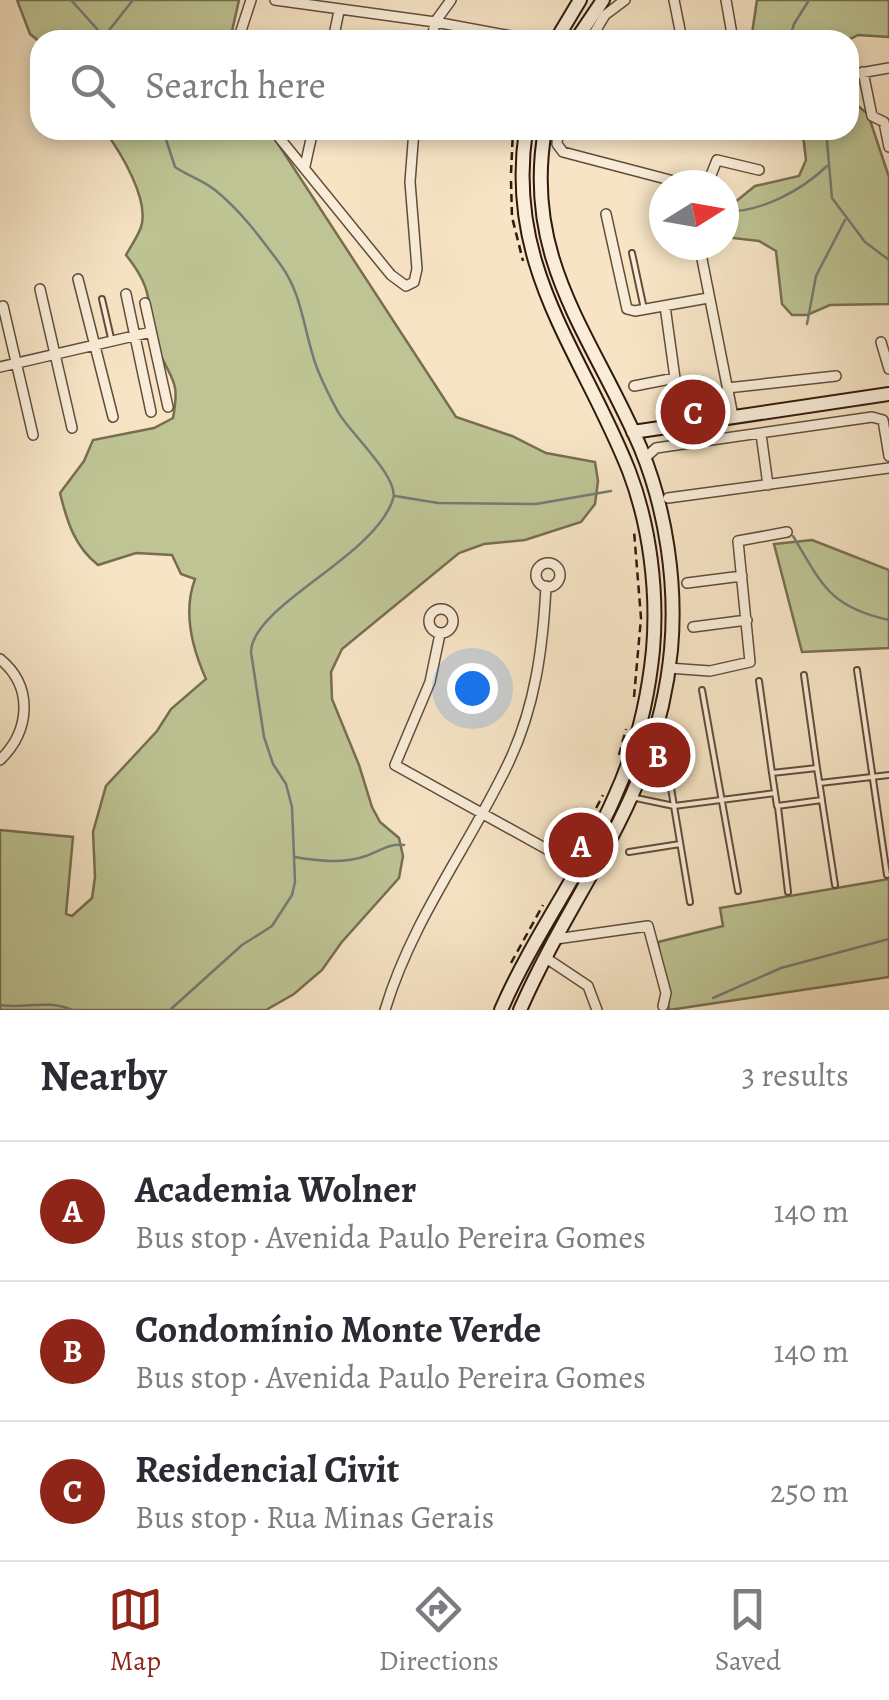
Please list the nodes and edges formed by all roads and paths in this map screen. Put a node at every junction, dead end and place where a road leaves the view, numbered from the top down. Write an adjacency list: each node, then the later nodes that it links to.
1 (251, 0): 12 (street)
2 (275, 0): 9 (street)
3 (451, 0): 11 (street)
4 (580, 0): 16 (main road)
5 (603, 0): 17 (main road)
6 (625, 0): 18 (street)
7 (674, 0): 19 (street)
8 (726, 0): 20 (street)
9 (324, 4): 10 (street)
10 (339, 11): 11 (street); 13 (street)
11 (435, 22): 14 (street); 15 (street)
12 (241, 30)
13 (335, 30)
14 (434, 30)
15 (479, 30)
16 (562, 30)
17 (583, 30)
18 (596, 30)
19 (680, 30)
20 (731, 30)
21 (889, 68): 22 (street)
22 (864, 72): 23 (street); 30 (street)
23 (859, 73)
24 (281, 140): 31 (street)
25 (311, 140): 31 (street)
26 (413, 140): 31 (street)
27 (525, 140): 107 (main road)
28 (544, 140): 65 (main road)
29 (557, 140): 34 (street)
30 (889, 147)
31 (304, 167)
32 (713, 170): 33 (street)
33 (759, 170)
34 (649, 174)
35 (606, 214): 46 (street)
36 (632, 253): 46 (lane)
37 (702, 260): 41 (street)
38 (78, 278): 51 (street)
39 (40, 289): 52 (street)
40 (126, 294): 48 (street)
41 (708, 298): 45 (street); 58 (street)
42 (102, 299): 49 (lane)
43 (144, 304): 47 (street)
44 (3, 306): 53 (street)
45 (665, 306): 46 (street); 57 (street)
46 (644, 309)
47 (151, 332): 48 (street); 60 (street)
48 (135, 335): 49 (street); 61 (street)
49 (112, 340): 51 (street)
50 (881, 342): 55 (street)
51 (95, 344): 52 (street); 63 (street)
52 (55, 354): 53 (street); 64 (street)
53 (16, 363): 54 (street); 67 (street)
54 (0, 366)
55 (889, 369)
56 (836, 376): 58 (street)
57 (634, 386)
58 (727, 388): 62 (street)
59 (889, 394): 62 (main road)
60 (168, 408)
61 (151, 412)
62 (734, 416): 65 (main road)
63 (112, 417)
64 (72, 428)
65 (633, 432): 69 (main road)
66 (761, 434): 68 (street); 69 (street); 71 (street)
67 (33, 435)
68 (889, 456)
69 (644, 459): 82 (main road)
70 (889, 468): 71 (street)
71 (768, 485): 72 (street)
72 (668, 498)
73 (634, 528): 87 (path)
74 (786, 532): 75 (street)
75 (742, 576): 76 (street); 78 (street)
76 (687, 583)
77 (546, 586): 104 (street)
78 (747, 620): 79 (street); 82 (street)
79 (693, 627)
80 (440, 634): 104 (street)
81 (0, 659): 90 (street)
82 (668, 668): 99 (main road)
83 (857, 670): 95 (lane)
84 (804, 675): 92 (lane)
85 (758, 680): 93 (lane)
86 (702, 690): 100 (lane)
87 (633, 708)
88 (629, 722): 91 (path)
89 (666, 758): 102 (lane)
90 (0, 760)
91 (617, 760)
92 (818, 768): 93 (lane); 96 (lane)
93 (772, 774): 98 (lane)
94 (889, 775): 95 (lane)
95 (874, 777): 96 (lane); 108 (lane)
96 (820, 783): 101 (lane)
97 (608, 785): 107 (path)
98 (775, 793): 100 (lane); 103 (lane)
99 (633, 797): 102 (lane); 114 (main road)
100 (724, 798): 102 (lane); 110 (lane)
101 (822, 800): 103 (lane); 109 (lane)
102 (674, 806): 105 (lane)
103 (777, 806): 111 (lane)
104 (481, 814): 107 (street); 118 (street)
105 (680, 844): 106 (lane); 113 (lane)
106 (629, 852)
107 (573, 864): 119 (main road)
108 (886, 875)
109 (835, 885)
110 (738, 890)
111 (788, 892)
112 (550, 894): 116 (path)
113 (690, 902)
114 (556, 939): 115 (main road); 117 (street)
115 (546, 958): 120 (main road); 121 (street)
116 (506, 975)
117 (663, 1006)
118 (385, 1010)
119 (501, 1010)
120 (520, 1010)
121 (597, 1010)

